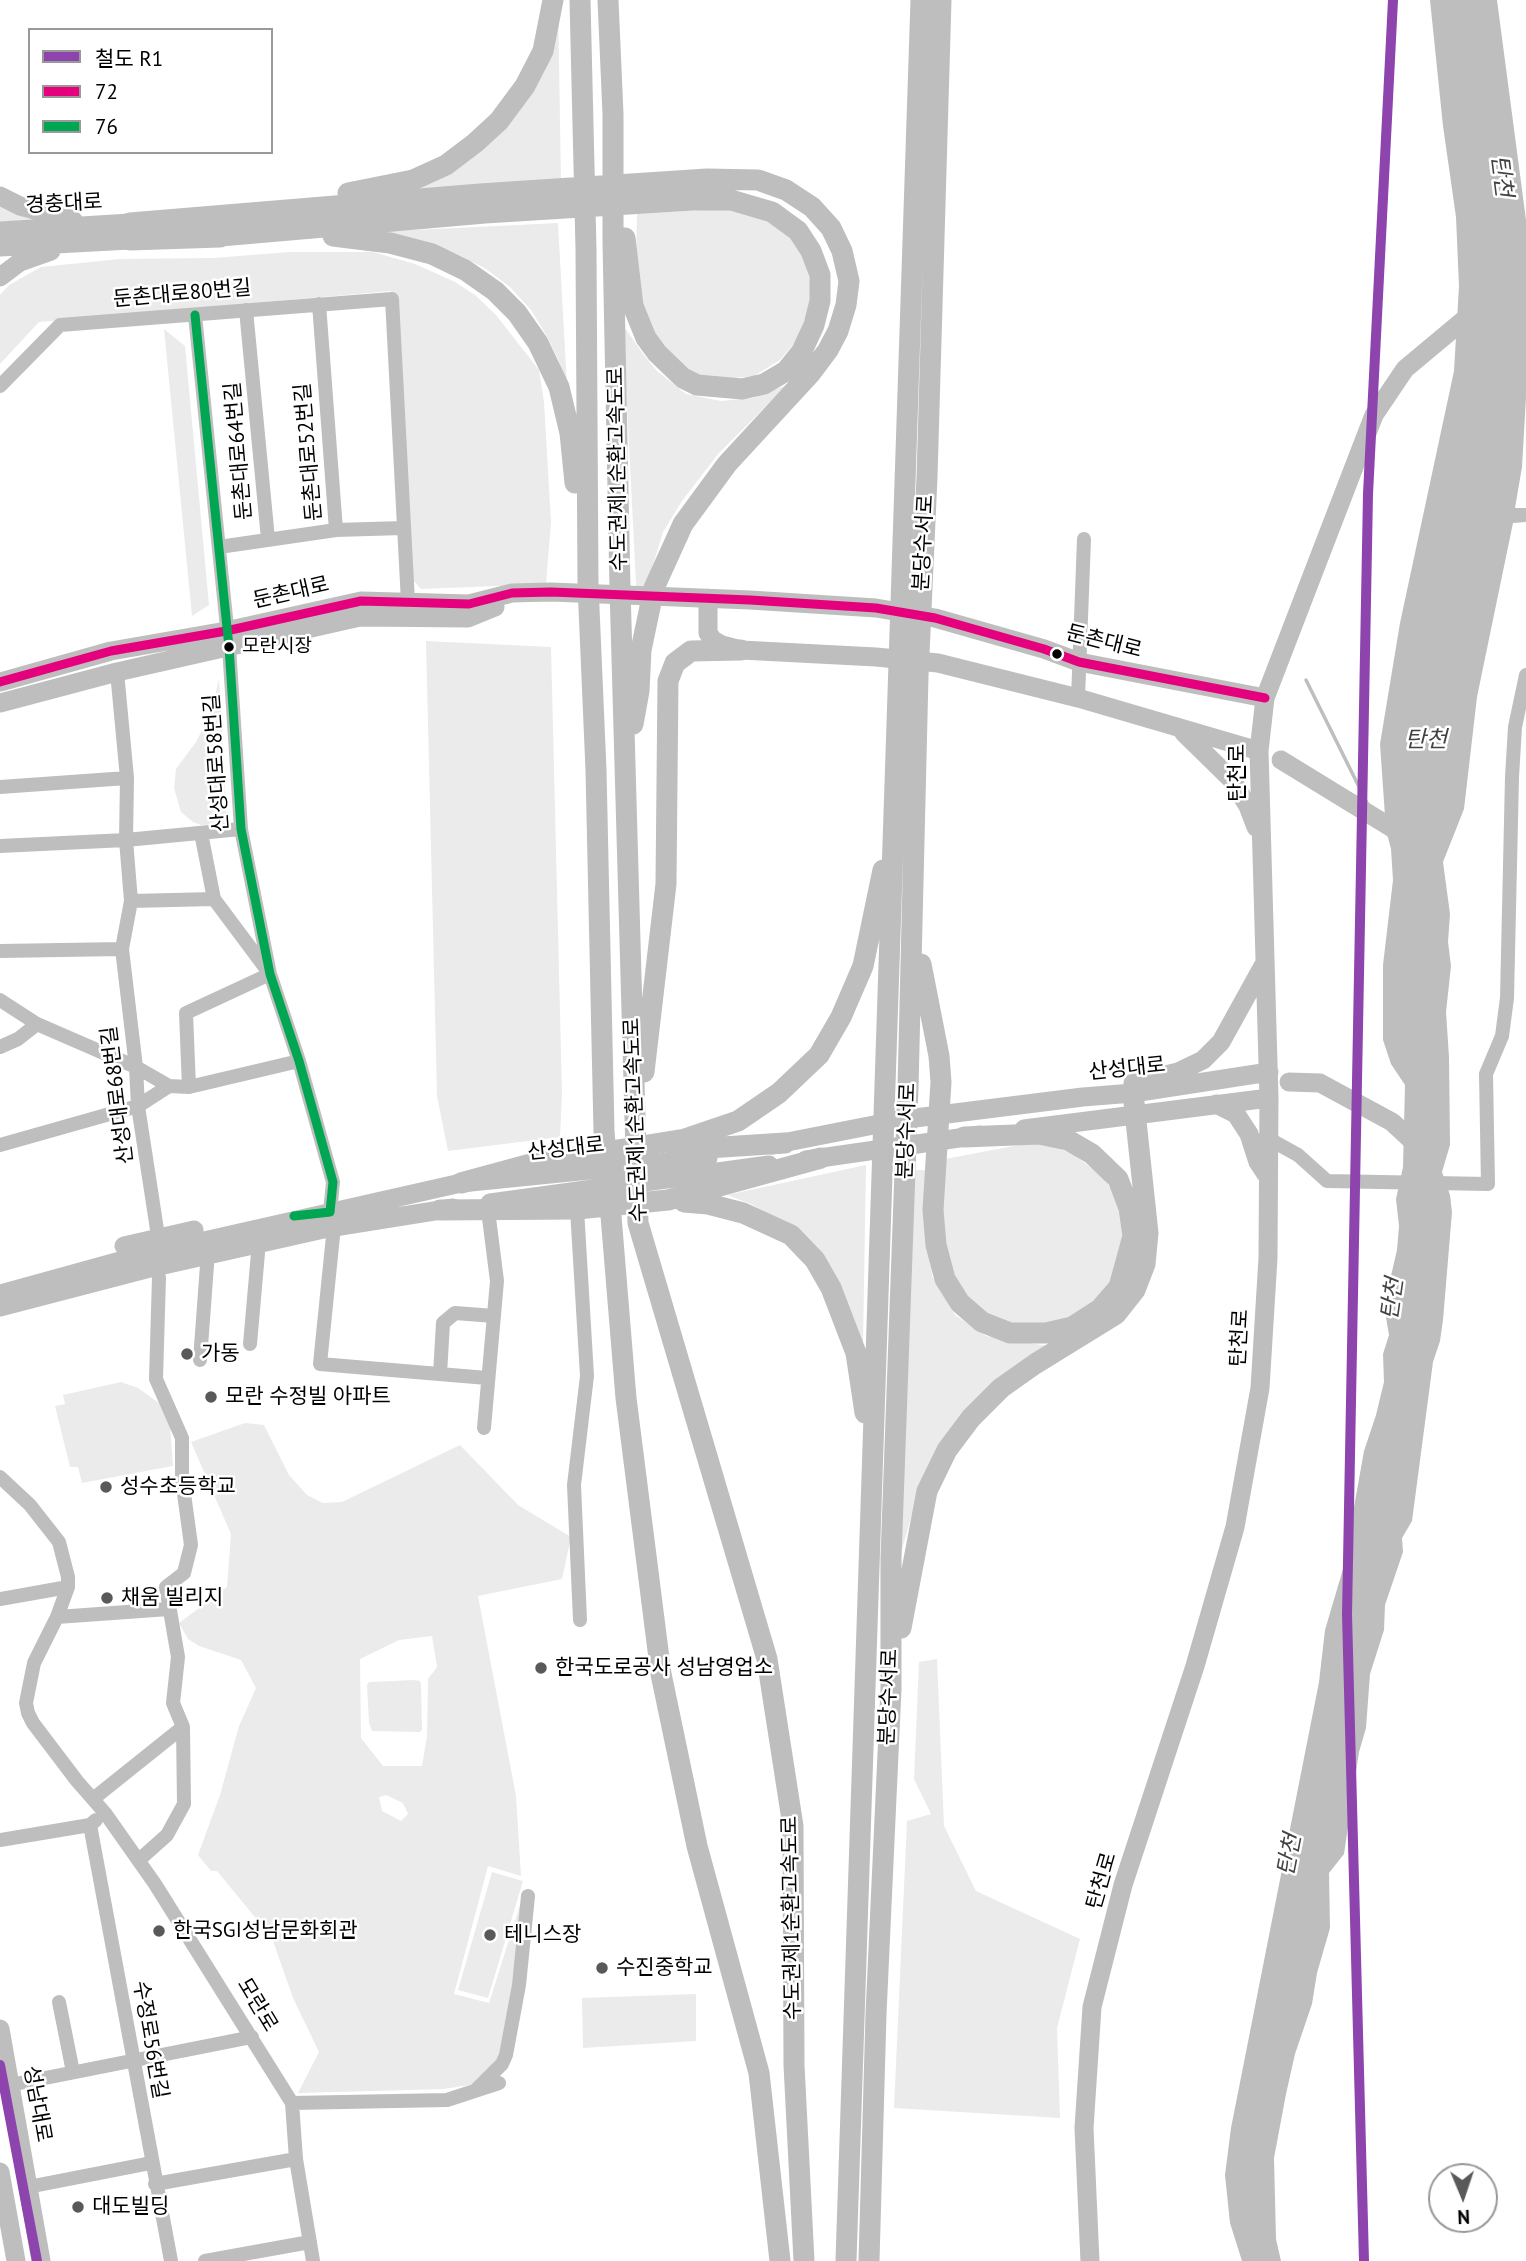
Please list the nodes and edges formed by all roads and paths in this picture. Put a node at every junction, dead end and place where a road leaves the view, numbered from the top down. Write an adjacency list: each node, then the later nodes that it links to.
1 (553, 0): 7 (highway)
2 (580, 0): 26 (highway, 수도권제1순환고속도로)
3 (608, 0): 13 (highway, 수도권제1순환고속도로)
4 (921, 0): 30 (highway, 분당수서로)
5 (941, 0): 30 (highway, 분당수서로)
6 (0, 196): 8 (main road)
7 (217, 217): 10 (highway); 33 (highway)
8 (101, 225): 9 (main road, 경충대로); 10 (main road, 경충대로)
9 (0, 231)
10 (130, 232): 11 (highway); 12 (main road, 경충대로)
11 (209, 237): 13 (highway); 26 (highway)
12 (70, 244): 14 (main road, 경충대로); 16 (main road)
13 (619, 244): 33 (highway, 수도권제1순환고속도로)
14 (0, 247)
15 (1526, 268): 40 (main road, 탄천로)
16 (0, 277)
17 (318, 304): 18 (street, 둔촌대로80번길); 21 (street, 둔촌대로80번길); 22 (street, 둔촌대로52번길)
18 (246, 310): 19 (street, 둔촌대로80번길); 23 (street, 둔촌대로64번길)
19 (195, 315): 20 (street, 둔촌대로80번길); 25 (street, 둔촌대로64번길)
20 (0, 386)
21 (403, 528): 22 (street, 둔촌대로52번길); 29 (street)
22 (336, 530): 23 (street)
23 (268, 539): 25 (street, 둔촌대로64번길)
24 (1084, 539): 34 (street)
25 (219, 547): 31 (street, 둔촌대로64번길)
26 (588, 586): 136 (highway, 수도권제1순환고속도로)
27 (512, 593): 28 (main road, 둔촌대로); 29 (main road, 둔촌대로); 31 (main road, 둔촌대로)
28 (708, 598): 30 (main road, 둔촌대로); 32 (main road)
29 (408, 602): 31 (main road, 둔촌대로)
30 (920, 607): 34 (main road, 둔촌대로); 36 (highway, 분당수서로)
31 (228, 639): 35 (main road, 둔촌대로); 38 (main road, 둔촌대로); 47 (street, 산성대로58번길)
32 (741, 650): 39 (main road); 72 (highway)
33 (631, 652): 72 (highway, 수도권제1순환고속도로)
34 (1079, 662): 39 (street); 40 (main road, 둔촌대로)
35 (117, 672): 41 (main road, 둔촌대로); 44 (street, 산성대로68번길)
36 (908, 675): 46 (highway, 분당수서로); 54 (highway, 분당수서로)
37 (1526, 675): 74 (street)
38 (0, 682)
39 (1078, 698): 42 (main road)
40 (1265, 698): 43 (main road, 탄천로)
41 (0, 703)
42 (1181, 730): 43 (main road); 50 (main road)
43 (1259, 751): 50 (main road, 탄천로)
44 (127, 778): 45 (street); 49 (street, 산성대로68번길)
45 (0, 787)
46 (895, 817): 77 (highway); 101 (highway, 분당수서로)
47 (241, 829): 48 (street); 58 (street, 산성대로58번길)
48 (201, 833): 49 (street); 52 (street)
49 (126, 839): 51 (street); 53 (street, 산성대로68번길)
50 (1261, 841): 57 (main road, 탄천로)
51 (2, 846)
52 (214, 899): 53 (street); 58 (street)
53 (131, 901): 55 (street, 산성대로68번길)
54 (913, 917): 73 (highway); 108 (highway, 분당수서로)
55 (122, 949): 56 (street); 63 (street, 산성대로68번길)
56 (0, 951)
57 (1265, 962): 64 (main road, 탄천로); 67 (main road)
58 (270, 974): 62 (street, 산성대로58번길); 66 (street)
59 (0, 1000): 60 (street)
60 (37, 1024): 61 (street); 63 (street)
61 (0, 1047)
62 (299, 1061): 66 (street); 85 (street, 산성대로58번길)
63 (136, 1067): 65 (street); 71 (street, 산성대로68번길)
64 (1269, 1072): 68 (main road, 탄천로); 69 (main road, 산성대로)
65 (169, 1086): 66 (street); 71 (street)
66 (189, 1087)
67 (1083, 1097): 69 (main road, 산성대로); 75 (main road, 산성대로)
68 (1269, 1098): 70 (main road, 산성대로); 74 (main road, 탄천로)
69 (1134, 1104): 70 (main road, 산성대로); 73 (main road, 산성대로); 108 (highway)
70 (1216, 1104): 79 (main road)
71 (138, 1106): 76 (street); 86 (street, 산성대로68번길)
72 (635, 1129): 137 (highway, 수도권제1순환고속도로)
73 (964, 1137): 78 (main road, 산성대로)
74 (1269, 1139): 79 (main road, 탄천로)
75 (785, 1143): 77 (highway); 80 (main road, 산성대로)
76 (0, 1145)
77 (611, 1153): 80 (highway)
78 (821, 1158): 81 (highway); 83 (main road, 산성대로)
79 (1268, 1178): 140 (main road, 탄천로)
80 (461, 1183): 85 (main road, 산성대로)
81 (667, 1200): 82 (highway); 101 (highway)
82 (577, 1209): 84 (highway); 107 (street)
83 (440, 1210): 84 (highway); 87 (main road); 90 (main road, 산성대로)
84 (488, 1210): 94 (street)
85 (330, 1212): 86 (main road); 90 (main road, 산성대로)
86 (158, 1236): 91 (main road)
87 (333, 1236): 88 (main road); 98 (street)
88 (258, 1253): 89 (main road); 96 (street)
89 (208, 1265): 90 (main road); 97 (street)
90 (149, 1267): 92 (main road, 산성대로); 93 (main road, 산성대로); 95 (main road); 105 (street)
91 (0, 1280)
92 (0, 1294)
93 (0, 1307)
94 (494, 1316): 98 (street); 99 (street)
95 (0, 1321)
96 (250, 1344)
97 (200, 1360)
98 (440, 1374): 99 (street)
99 (487, 1378): 100 (street)
100 (484, 1428)
101 (873, 1465): 138 (highway, 분당수서로)
102 (0, 1477): 103 (street)
103 (68, 1587): 104 (street); 106 (street, 모란로)
104 (0, 1599)
105 (169, 1609): 106 (street); 109 (street)
106 (57, 1617): 110 (street, 모란로)
107 (580, 1620)
108 (891, 1689): 139 (highway, 분당수서로)
109 (183, 1727): 110 (street); 114 (street)
110 (93, 1799): 111 (street, 모란로)
111 (105, 1813): 112 (street); 114 (street, 모란로)
112 (90, 1825): 113 (street); 119 (street, 수정로56번길)
113 (0, 1840)
114 (139, 1860): 118 (street, 모란로)
115 (528, 1896): 123 (street)
116 (59, 2001): 120 (street)
117 (0, 2029): 122 (main road, 성남대로)
118 (252, 2037): 119 (street); 124 (street, 모란로)
119 (132, 2061): 120 (street); 126 (street, 수정로56번길)
120 (73, 2072): 122 (street)
121 (499, 2083): 123 (street)
122 (10, 2085): 129 (main road, 성남대로)
123 (476, 2090): 124 (street)
124 (292, 2103): 125 (street, 모란로)
125 (296, 2159): 128 (street); 130 (street, 모란로)
126 (151, 2162): 128 (street, 수정로56번길); 129 (street)
127 (0, 2172): 131 (main road)
128 (155, 2184): 133 (street, 수정로56번길)
129 (28, 2187): 132 (main road, 성남대로)
130 (310, 2242): 134 (street); 135 (street, 모란로)
131 (16, 2261)
132 (41, 2261)
133 (170, 2261)
134 (205, 2261)
135 (313, 2261)
136 (780, 2261)
137 (804, 2261)
138 (846, 2261)
139 (869, 2261)
140 (1090, 2261)

